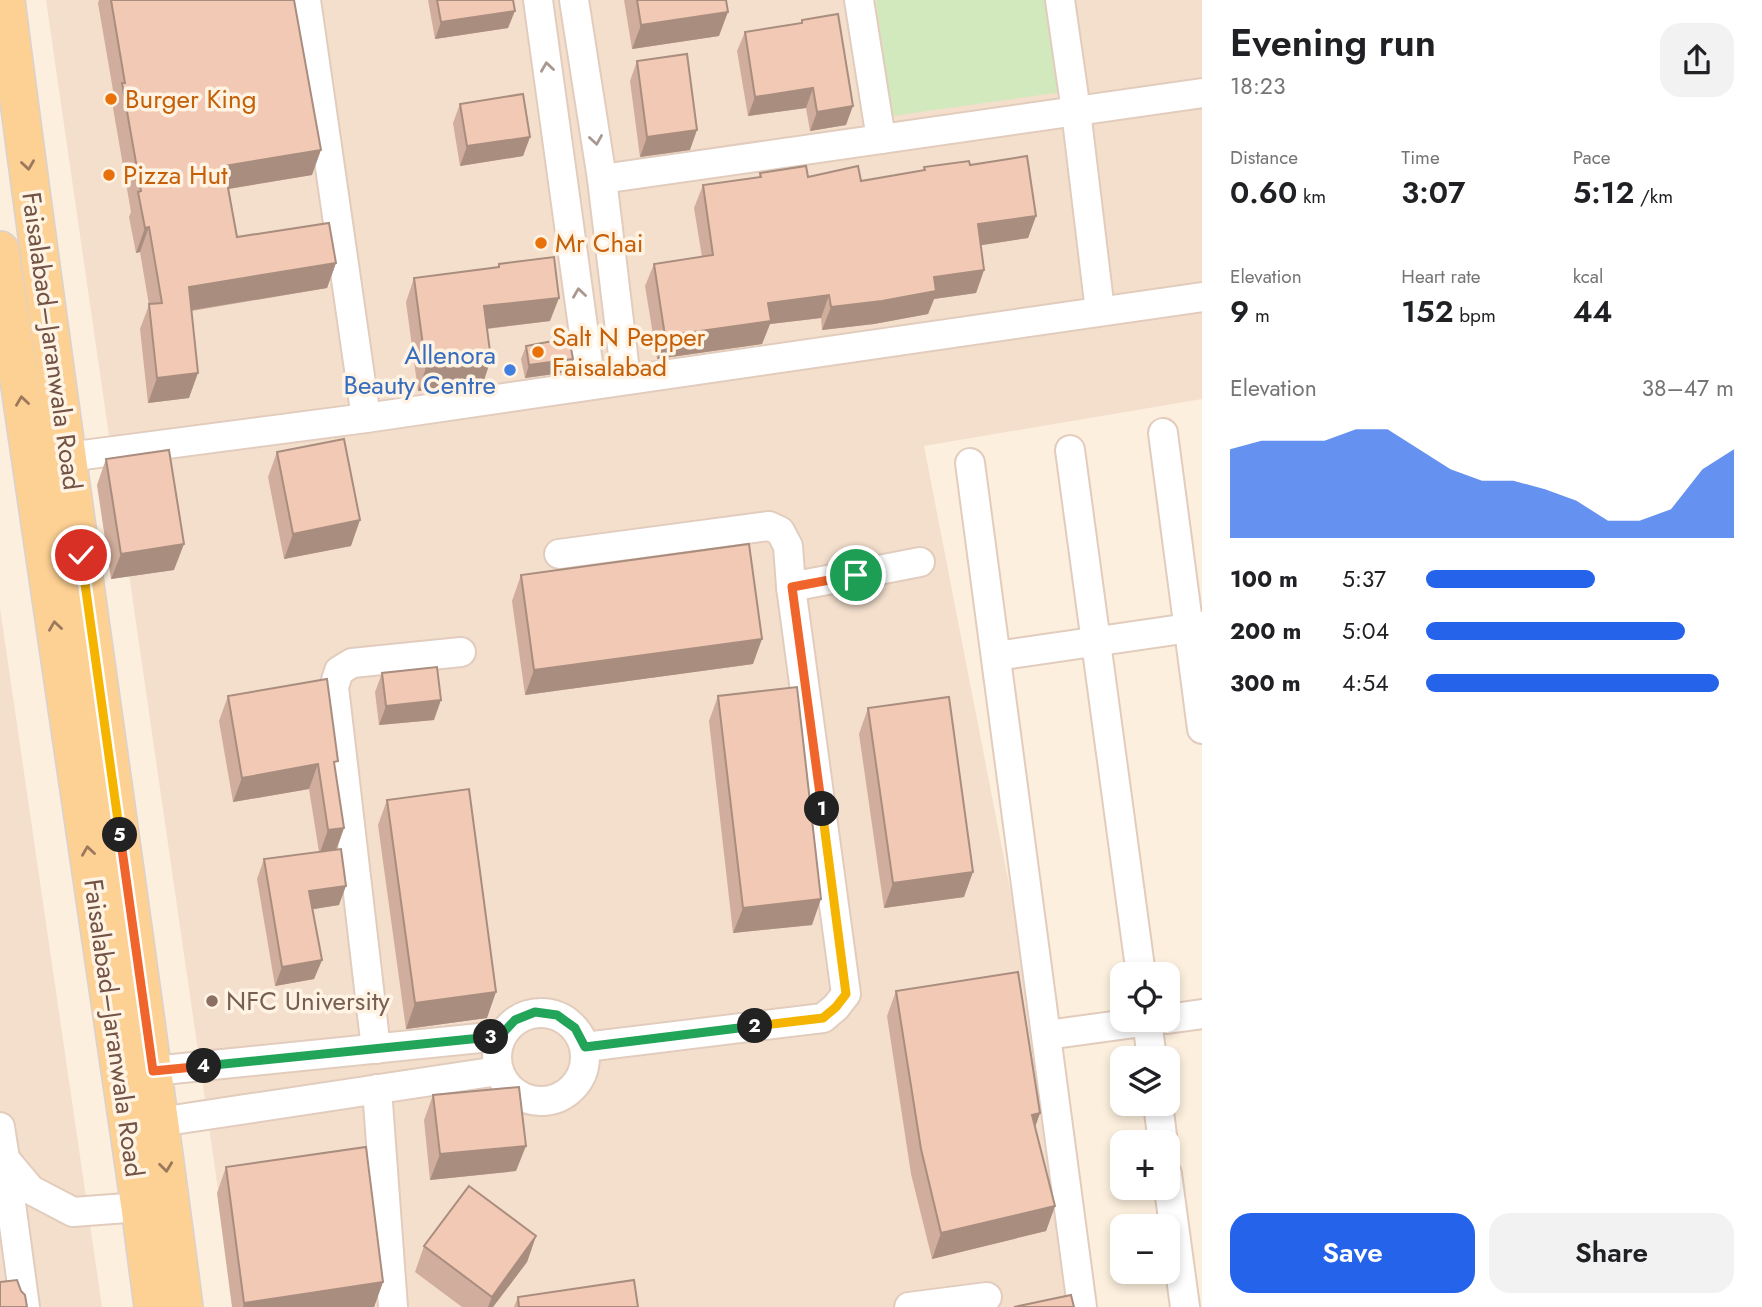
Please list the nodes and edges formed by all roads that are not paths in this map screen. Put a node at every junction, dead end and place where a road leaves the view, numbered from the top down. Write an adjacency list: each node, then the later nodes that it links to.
1 (6, 0): 10 (main road, Faisalabad–Jaranwala Road)
2 (306, 0): 18 (street)
3 (538, 0): 17 (street, one-way to 3)
4 (574, 0): 12 (street, one-way to 12)
5 (859, 0): 11 (street)
6 (1060, 0): 9 (street)
7 (0, 46): 10 (main road)
8 (1202, 93): 9 (street)
9 (1076, 111): 11 (street); 15 (street)
10 (22, 120): 21 (main road, Faisalabad–Jaranwala Road, one-way to 21)
11 (881, 139): 12 (street)
12 (602, 179): 16 (street)
13 (0, 250): 46 (main road, Faisalabad–Jaranwala Road, one-way to 13)
14 (1202, 297): 15 (street)
15 (1100, 310): 16 (street)
16 (626, 380): 17 (street)
17 (591, 385): 18 (street)
18 (366, 418): 21 (street)
19 (1163, 433): 26 (street)
20 (1070, 450): 27 (street)
21 (68, 457): 39 (main road, Faisalabad–Jaranwala Road)
22 (970, 463): 29 (street)
23 (559, 554): 25 (street)
24 (920, 562): 25 (street)
25 (792, 587): 37 (street)
26 (1195, 627): 27 (street); 30 (street)
27 (1096, 642): 29 (street); 31 (street)
28 (461, 652): 38 (street)
29 (996, 656): 35 (street)
30 (1202, 729)
31 (1139, 962)
32 (1202, 1014): 33 (street)
33 (1180, 1017)
34 (1110, 1026): 35 (street)
35 (1047, 1035): 53 (street)
36 (500, 1036): 37 (street); 38 (street); 40 (street)
37 (585, 1047): 40 (street)
38 (376, 1049): 39 (street)
39 (153, 1071): 42 (main road, Faisalabad–Jaranwala Road)
40 (498, 1071): 41 (street)
41 (377, 1089): 42 (street); 51 (street)
42 (160, 1122): 50 (main road, Faisalabad–Jaranwala Road, one-way to 50)
43 (0, 1127): 44 (street)
44 (5, 1159): 46 (street); 48 (street)
45 (1171, 1200): 54 (street)
46 (140, 1207): 49 (main road, Faisalabad–Jaranwala Road)
47 (987, 1297): 52 (street)
48 (25, 1307)
49 (153, 1307)
50 (184, 1307)
51 (393, 1307)
52 (909, 1307)
53 (1082, 1307)
54 (1185, 1307)

